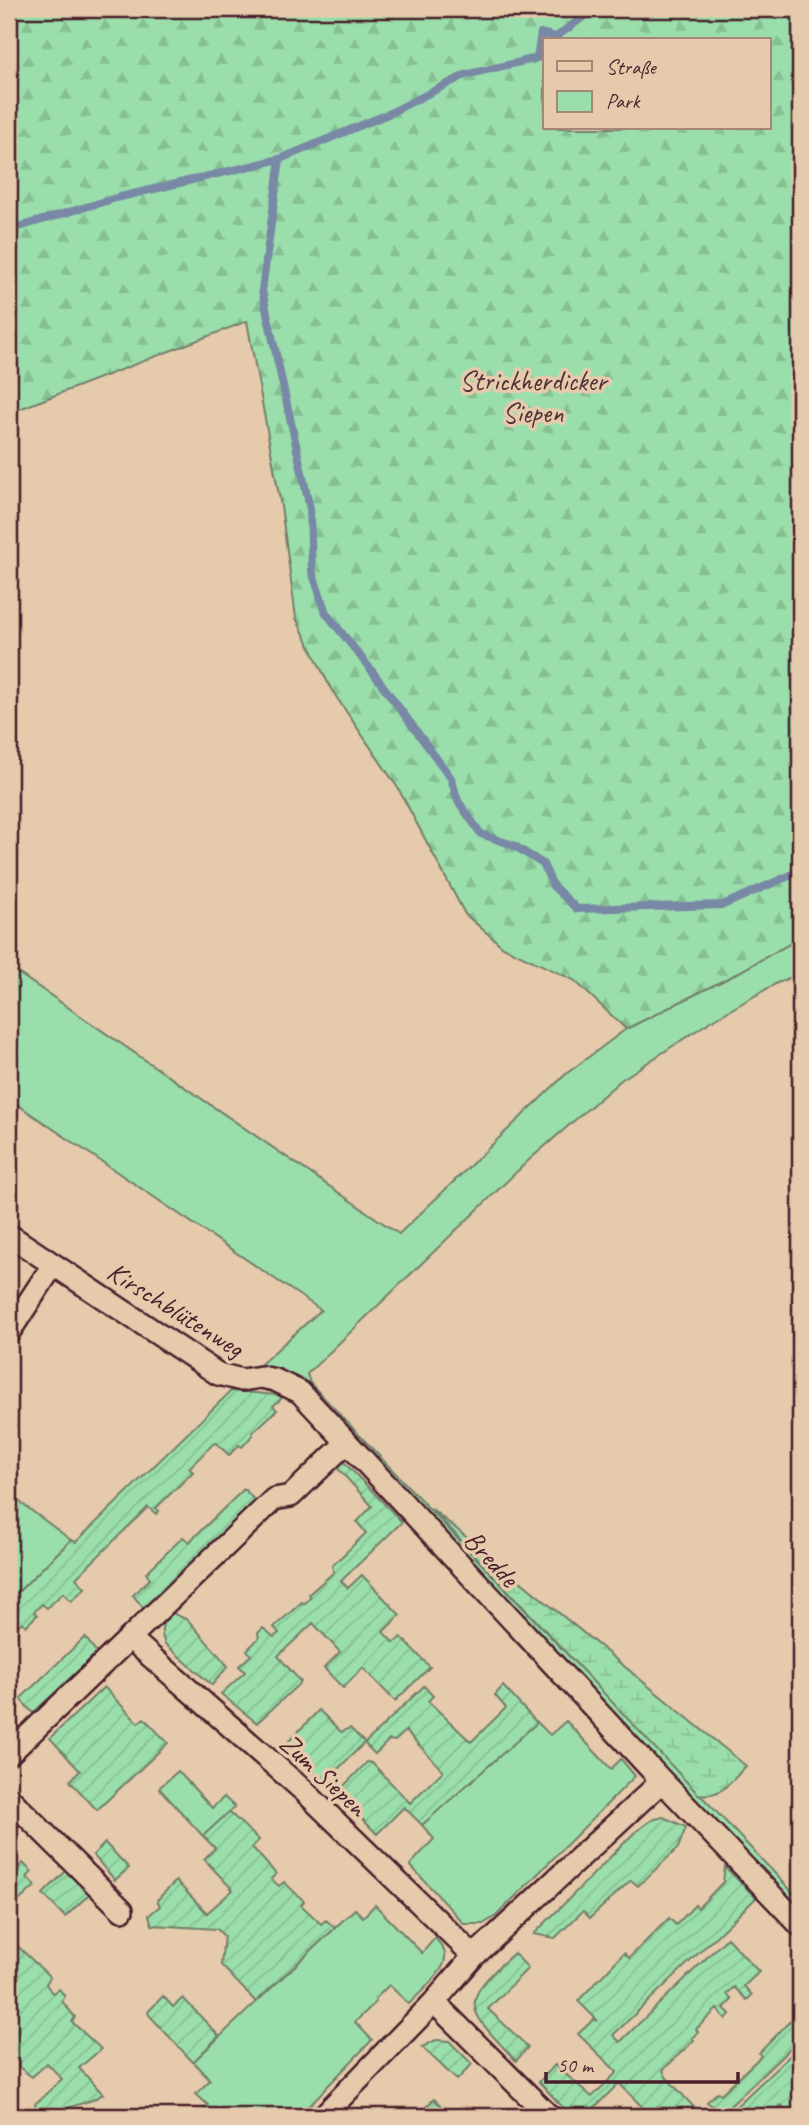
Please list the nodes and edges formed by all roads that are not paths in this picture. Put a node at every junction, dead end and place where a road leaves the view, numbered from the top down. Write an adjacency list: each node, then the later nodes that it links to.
1 (9, 1235): 2 (street, Kirschblütenweg)
2 (53, 1265): 3 (street); 4 (street, Kirschblütenweg)
3 (9, 1332)
4 (275, 1380): 5 (street, Bredde)
5 (346, 1443): 6 (street); 8 (street, Bredde)
6 (131, 1639): 7 (street); 12 (street, Zum Siepen)
7 (9, 1754)
8 (663, 1782): 11 (street, Bredde); 12 (street)
9 (9, 1798): 10 (street)
10 (122, 1910)
11 (800, 1925)
12 (474, 1956): 13 (street)
13 (434, 2002): 14 (street); 15 (street)
14 (323, 2116)
15 (549, 2116)

